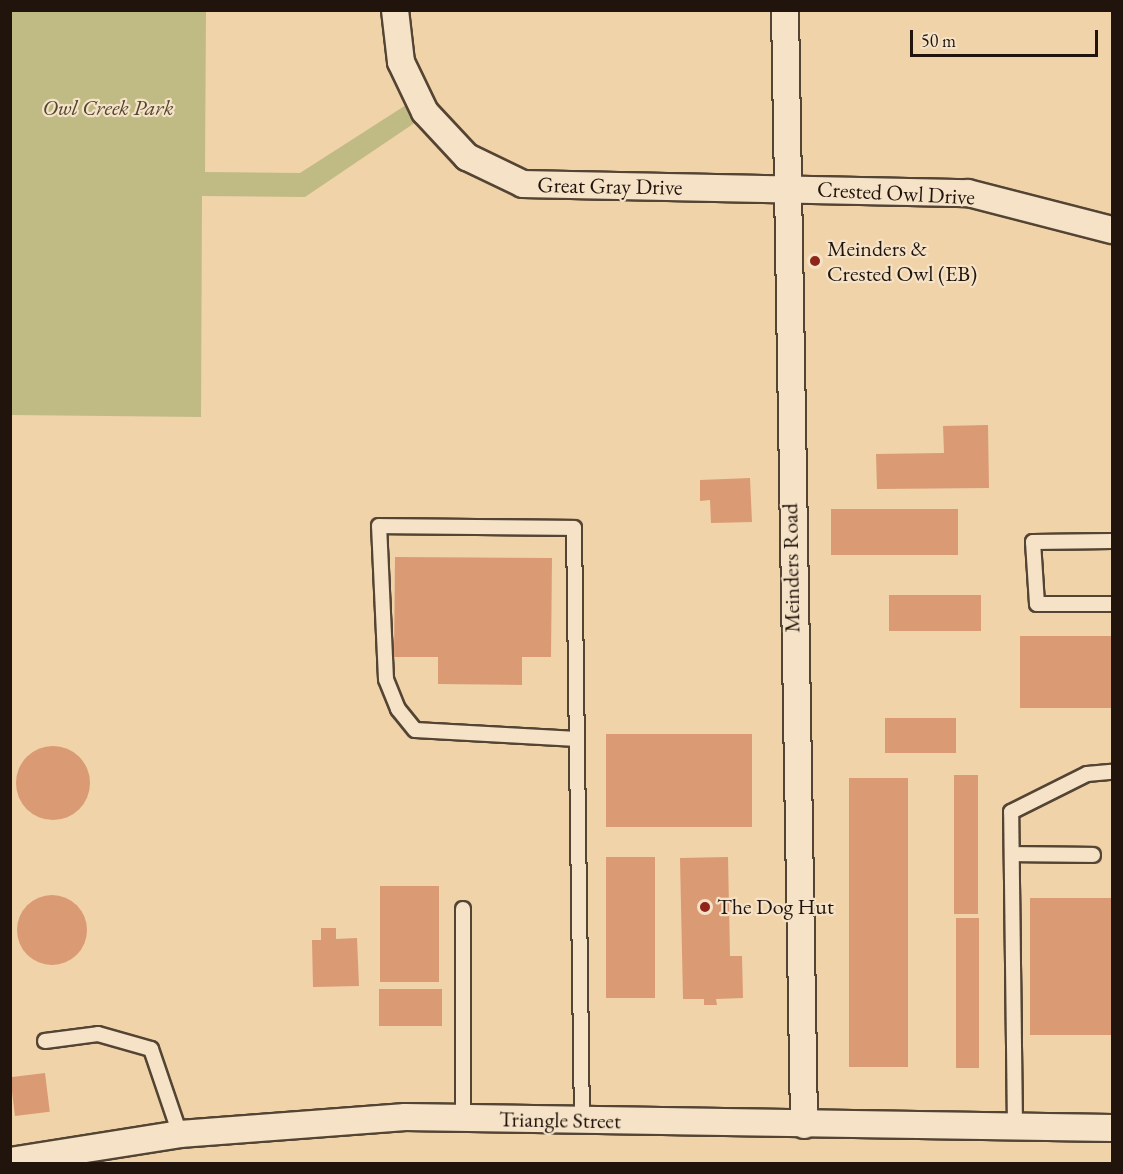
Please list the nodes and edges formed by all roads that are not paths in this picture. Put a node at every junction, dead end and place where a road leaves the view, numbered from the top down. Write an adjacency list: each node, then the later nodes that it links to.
1 (395, 10): 3 (street, Great Gray Drive)
2 (785, 10): 3 (street, Meinders Road)
3 (784, 188): 4 (street, Crested Owl Drive); 15 (street, Meinders Road)
4 (1113, 230)
5 (1113, 541): 6 (lane)
6 (1113, 604)
7 (577, 740): 7 (lane); 14 (lane)
8 (1113, 772): 9 (lane)
9 (1012, 854): 10 (lane); 16 (lane)
10 (1093, 855)
11 (463, 909): 13 (lane)
12 (45, 1041): 18 (lane)
13 (463, 1118): 14 (street, Triangle Street); 18 (street, Triangle Street)
14 (582, 1120): 15 (street, Triangle Street)
15 (804, 1125): 16 (street, Triangle Street)
16 (1015, 1127): 17 (street, Triangle Street)
17 (1113, 1128)
18 (180, 1134): 19 (street, Triangle Street)
19 (10, 1161)

